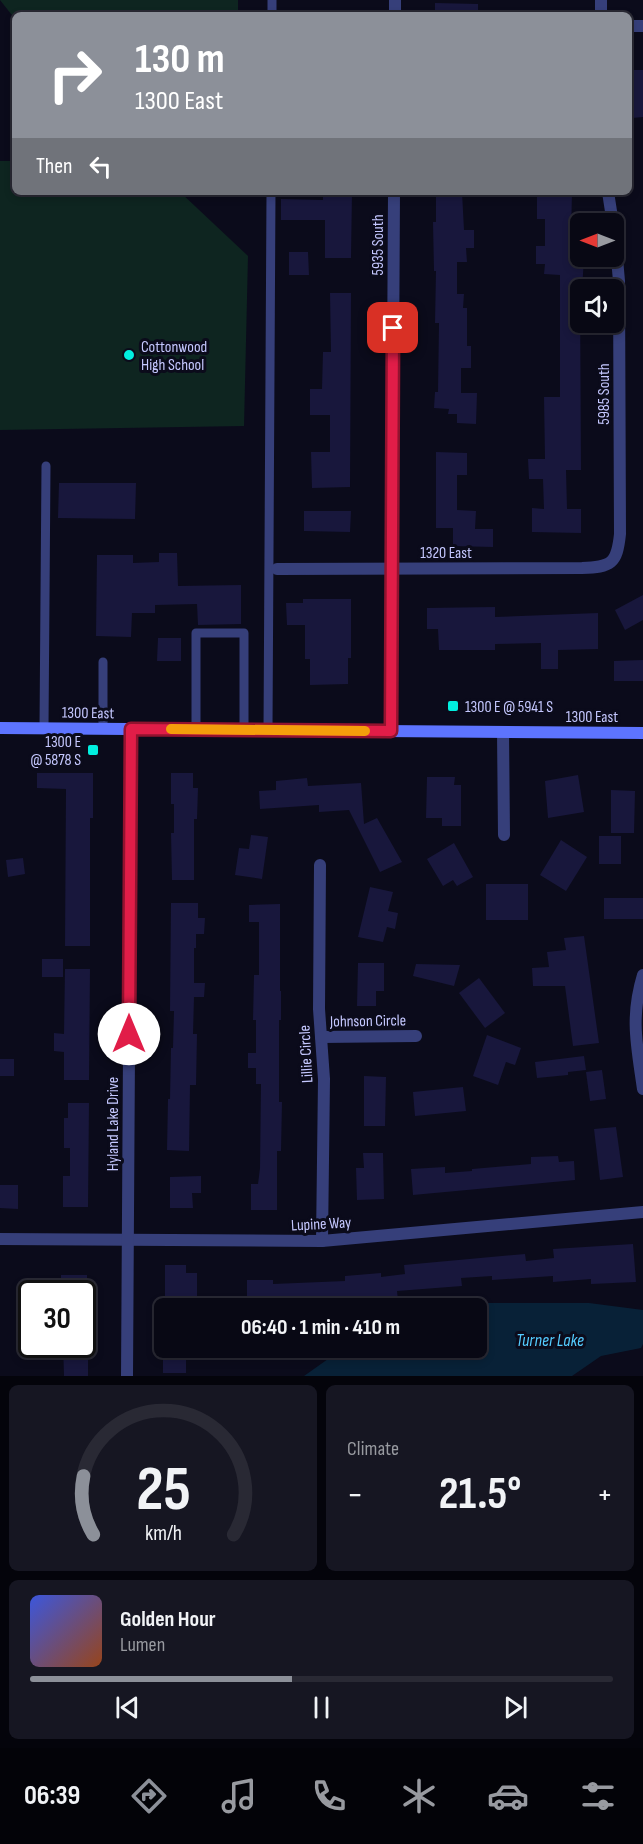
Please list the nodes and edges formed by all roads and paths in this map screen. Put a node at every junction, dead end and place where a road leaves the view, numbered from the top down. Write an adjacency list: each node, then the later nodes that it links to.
1 (271, 195): 17 (lane)
2 (394, 195): 8 (street, 5935 South)
3 (608, 195): 4 (street, 5985 South)
4 (611, 213)
5 (618, 267): 7 (street, 5985 South)
6 (46, 466): 12 (lane)
7 (613, 562): 8 (street, 1320 East)
8 (392, 568): 9 (street, 1320 East); 18 (street, 5935 South)
9 (277, 569)
10 (102, 662): 13 (lane)
11 (0, 728): 12 (main road, 1300 East)
12 (44, 728): 13 (main road, 1300 East)
13 (102, 729): 14 (main road, 1300 East)
14 (131, 729): 15 (main road, 1300 East); 29 (street, Hyland Lake Drive)
15 (196, 730): 16 (main road, 1300 East); 16 (lane)
16 (244, 730): 17 (main road, 1300 East)
17 (268, 730): 18 (main road, 1300 East)
18 (391, 731): 19 (main road, 1300 East)
19 (503, 732): 20 (main road, 1300 East); 21 (street)
20 (643, 733)
21 (504, 836)
22 (320, 865): 25 (street, Lillie Circle)
23 (643, 975): 26 (street)
24 (416, 1036): 25 (street, Johnson Circle)
25 (321, 1037): 30 (street, Lillie Circle)
26 (643, 1089)
27 (643, 1212): 30 (street, Lupine Way)
28 (0, 1239): 29 (street, Lupine Way)
29 (128, 1240): 30 (street, Lupine Way); 31 (street, Hyland Lake Drive)
30 (322, 1241)
31 (127, 1376)

